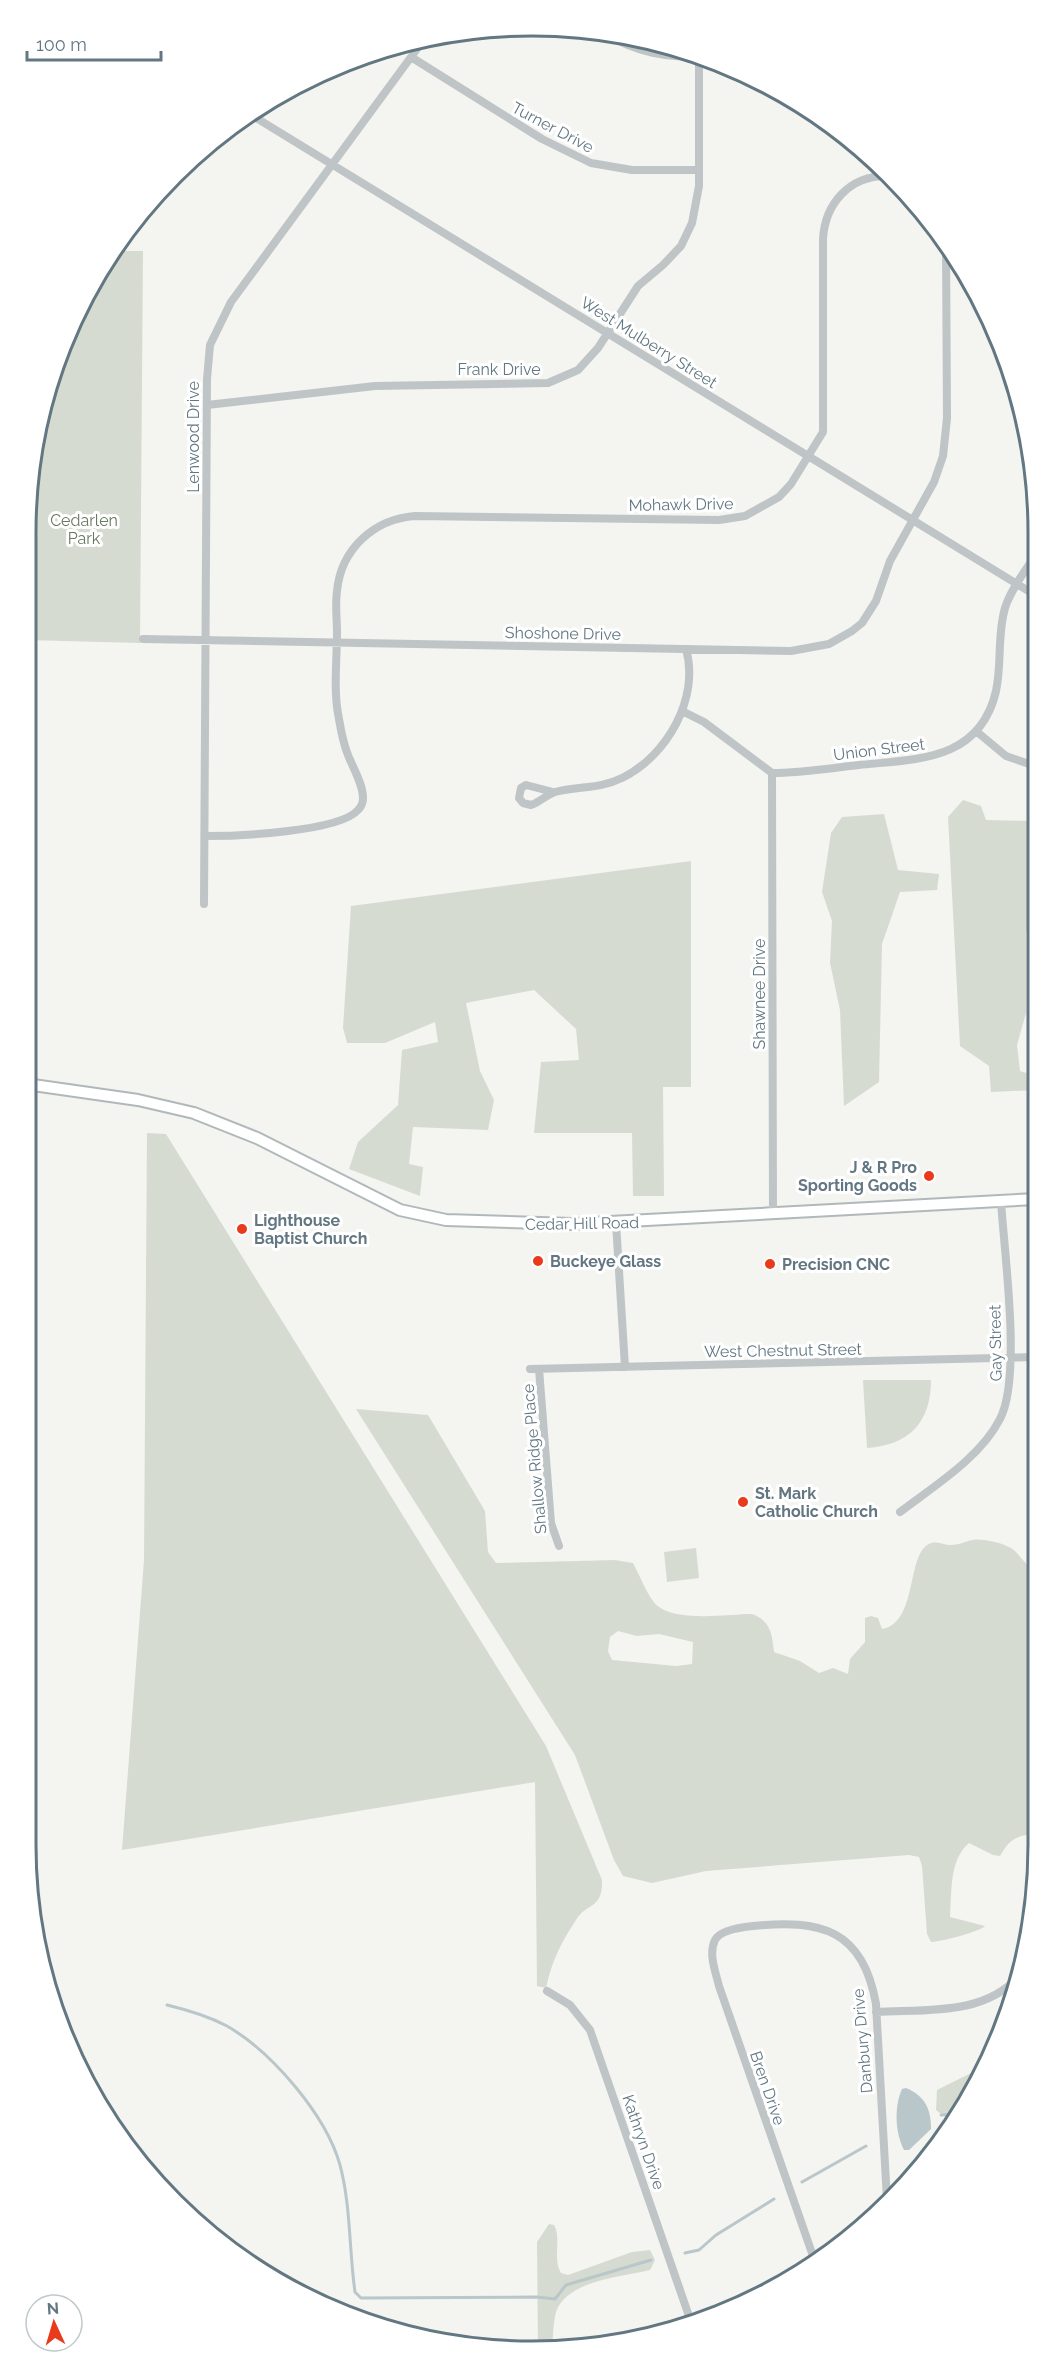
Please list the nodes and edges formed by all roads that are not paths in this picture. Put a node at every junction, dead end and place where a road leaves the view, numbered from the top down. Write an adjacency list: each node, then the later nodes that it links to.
1 (632, 47): 3 (street)
2 (416, 50): 4 (street, Lenwood Drive)
3 (661, 53)
4 (411, 57): 7 (street, Lenwood Drive); 8 (street, Turner Drive)
5 (701, 66): 8 (street, Frank Drive)
6 (258, 119): 7 (street, West Mulberry Street)
7 (332, 165): 11 (street, West Mulberry Street); 12 (street, Lenwood Drive)
8 (699, 170): 11 (street, Frank Drive)
9 (879, 177): 13 (street, Mohawk Drive)
10 (946, 259): 14 (street, Shoshone Drive)
11 (608, 332): 12 (street, Frank Drive); 13 (street, West Mulberry Street)
12 (207, 405): 19 (street, Lenwood Drive)
13 (810, 457): 14 (street, West Mulberry Street); 20 (street, Mohawk Drive)
14 (912, 520): 16 (street, West Mulberry Street); 21 (street, Shoshone Drive)
15 (1028, 565): 16 (street, Union Street)
16 (1016, 584): 17 (street, West Mulberry Street); 23 (street, Union Street)
17 (1028, 591)
18 (143, 639): 19 (street, Shoshone Drive)
19 (206, 642): 20 (street, Shoshone Drive); 27 (street, Lenwood Drive)
20 (336, 644): 21 (street, Shoshone Drive); 27 (street, Mohawk Drive)
21 (686, 649): 22 (street)
22 (682, 711): 25 (street); 26 (street)
23 (976, 731): 24 (street); 25 (street, Union Street)
24 (1028, 764)
25 (772, 773): 32 (street, Shawnee Drive)
26 (553, 792)
27 (206, 836): 28 (street, Lenwood Drive)
28 (204, 904)
29 (36, 1085): 33 (main road, Cedar Hill Road)
30 (1028, 1199): 31 (main road, Cedar Hill Road)
31 (1000, 1201): 32 (main road, Cedar Hill Road); 35 (street, Gay Street)
32 (773, 1214): 33 (main road, Cedar Hill Road)
33 (616, 1223): 36 (street)
34 (1028, 1357): 35 (street, West Chestnut Street)
35 (1011, 1358): 36 (street, West Chestnut Street); 39 (street, Gay Street)
36 (625, 1367): 38 (street, West Chestnut Street)
37 (530, 1369): 38 (street, West Chestnut Street)
38 (539, 1369): 40 (street, Shallow Ridge Place)
39 (900, 1512)
40 (559, 1546)
41 (726, 1934): 44 (street, Danbury Drive); 46 (street, Bren Drive)
42 (1006, 1990): 44 (street)
43 (547, 1991): 47 (street, Kathryn Drive)
44 (876, 2013): 45 (street, Danbury Drive)
45 (887, 2192)
46 (812, 2254)
47 (689, 2316)

